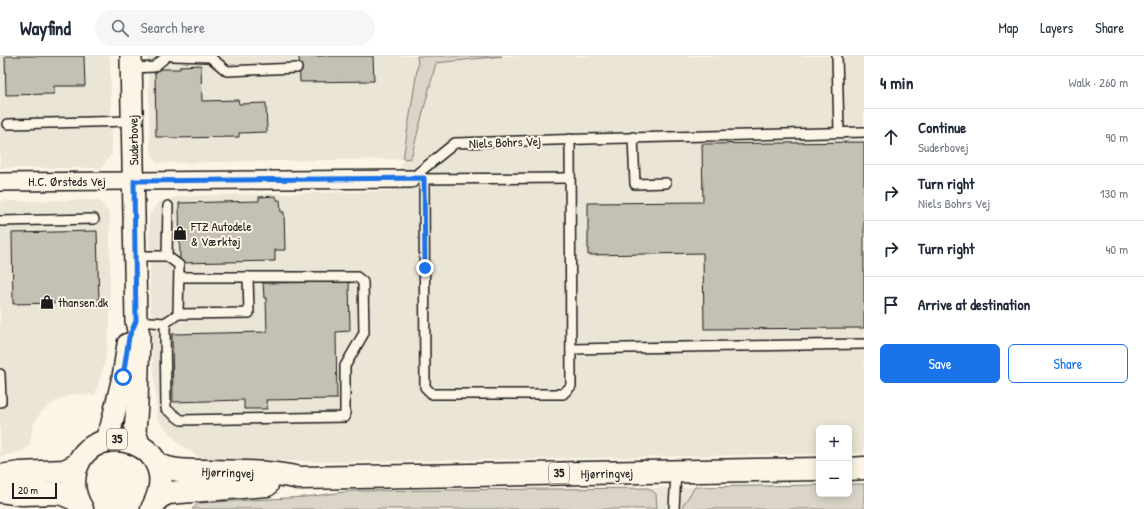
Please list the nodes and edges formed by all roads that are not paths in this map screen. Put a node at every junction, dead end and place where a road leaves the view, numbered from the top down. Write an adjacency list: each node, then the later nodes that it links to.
1 (167, 56): 4 (lane)
2 (172, 56): 5 (lane)
3 (837, 56): 8 (lane)
4 (131, 62): 6 (street, Suderbovej)
5 (297, 68)
6 (132, 121): 7 (lane); 14 (street, Suderbovej)
7 (8, 124)
8 (839, 132): 9 (lane, Niels Bohrs Vej); 10 (lane, Niels Bohrs Vej)
9 (864, 132)
10 (633, 138): 11 (lane, Niels Bohrs Vej); 16 (lane)
11 (570, 139): 12 (lane); 13 (lane, Niels Bohrs Vej)
12 (570, 178): 13 (lane); 28 (lane)
13 (418, 179): 14 (street); 28 (lane)
14 (134, 181): 15 (street, H.C. Ørsteds Vej); 20 (street, Suderbovej)
15 (0, 182)
16 (666, 183)
17 (168, 206): 21 (lane)
18 (94, 219): 19 (lane)
19 (0, 221)
20 (135, 256): 21 (lane); 25 (street, Suderbovej)
21 (167, 256): 22 (lane)
22 (179, 277): 23 (lane); 24 (lane)
23 (248, 277): 24 (lane); 26 (lane)
24 (178, 314): 26 (lane)
25 (136, 321): 26 (lane); 31 (street, Suderbovej); 32 (street, Suderbovej)
26 (165, 323)
27 (864, 344): 28 (lane)
28 (571, 349)
29 (0, 374): 30 (lane)
30 (0, 402)
31 (105, 441): 32 (main road, 35); 34 (main road, 35)
32 (140, 446): 33 (main road, 35)
33 (156, 464): 40 (main road, Hjørringvej / 35); 42 (main road, 35)
34 (77, 465): 39 (main road); 43 (main road)
35 (852, 468): 36 (main road)
36 (864, 468)
37 (816, 469): 38 (main road, Hjørringvej / 35)
38 (676, 472): 40 (main road, Hjørringvej / 35); 44 (lane)
39 (0, 476)
40 (299, 478): 42 (main road, Hjørringvej / 35)
41 (0, 491): 43 (main road)
42 (155, 504)
43 (80, 505)
44 (674, 509)

